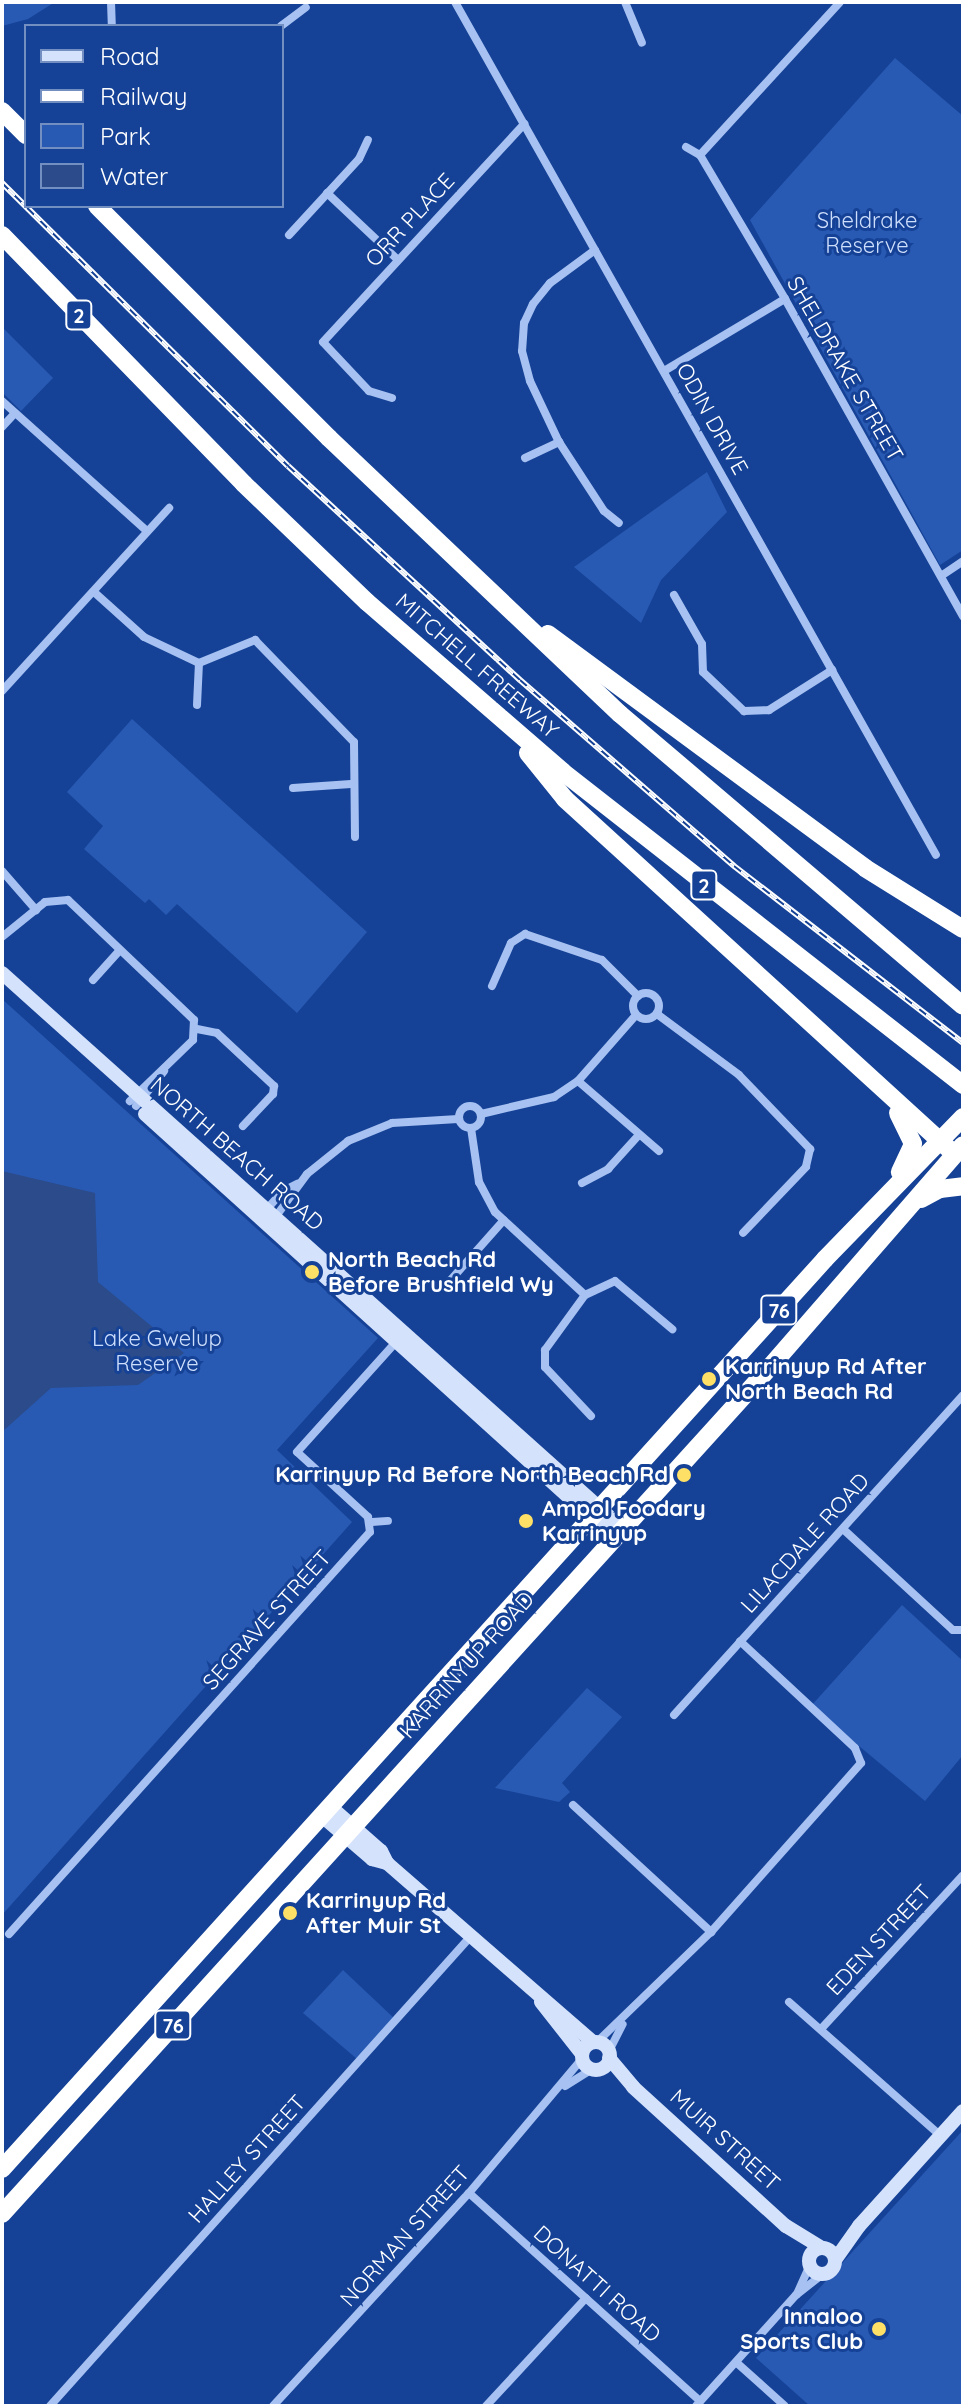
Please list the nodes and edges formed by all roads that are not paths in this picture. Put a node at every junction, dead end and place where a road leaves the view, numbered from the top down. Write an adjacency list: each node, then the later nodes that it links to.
1 (111, 2): 6 (street)
2 (455, 2): 10 (street, ODIN DRIVE)
3 (627, 2): 8 (street)
4 (840, 2): 14 (street)
5 (306, 7): 7 (street)
6 (112, 24)
7 (284, 24)
8 (642, 43)
9 (2, 111): 11 (highway)
10 (524, 124): 19 (street, ODIN DRIVE); 20 (street, ORR PLACE)
11 (24, 133)
12 (368, 140): 15 (street)
13 (686, 147): 14 (street, SHELDRAKE STREET)
14 (700, 155): 21 (street, SHELDRAKE STREET)
15 (327, 193): 18 (street); 20 (street)
16 (99, 208): 34 (highway)
17 (2, 235): 42 (highway, MITCHELL FREEWAY / 2)
18 (289, 235)
19 (595, 250): 22 (street, ODIN DRIVE); 27 (street)
20 (397, 259): 23 (street, ORR PLACE)
21 (785, 299): 22 (street); 33 (street, SHELDRAKE STREET)
22 (664, 371): 39 (street, ODIN DRIVE)
23 (392, 398)
24 (2, 401): 25 (street)
25 (15, 413): 26 (street); 31 (street)
26 (2, 427)
27 (559, 442): 28 (street); 30 (street)
28 (525, 458)
29 (169, 508): 31 (street)
30 (619, 523)
31 (147, 531): 35 (street)
32 (963, 561): 33 (street)
33 (941, 576): 37 (street, SHELDRAKE STREET)
34 (484, 588): 49 (highway); 57 (highway)
35 (94, 592): 38 (street); 40 (street)
36 (674, 595): 39 (street)
37 (963, 616)
38 (199, 663): 41 (street); 43 (street)
39 (832, 670): 46 (street, ODIN DRIVE)
40 (2, 691)
41 (197, 705)
42 (504, 723): 61 (highway); 63 (highway, MITCHELL FREEWAY / 2)
43 (351, 784): 44 (street); 45 (street)
44 (293, 788)
45 (355, 837)
46 (936, 855)
47 (2, 871): 48 (street)
48 (36, 910): 50 (street); 51 (street)
49 (963, 929)
50 (2, 937)
51 (119, 951): 53 (street); 60 (street)
52 (2, 973): 64 (street, NORTH BEACH ROAD)
53 (93, 980)
54 (2, 985): 64 (street, NORTH BEACH ROAD)
55 (492, 986): 56 (street)
56 (638, 996): 58 (street); 59 (street)
57 (963, 1006)
58 (657, 1014): 59 (street); 80 (street)
59 (636, 1015): 62 (street)
60 (197, 1029): 64 (street); 68 (street)
61 (860, 1073): 71 (highway); 77 (highway)
62 (578, 1081): 65 (street); 70 (street)
63 (963, 1085)
64 (136, 1100): 78 (street, NORTH BEACH ROAD)
65 (481, 1114): 67 (street); 69 (street)
66 (963, 1117): 71 (highway, KARRINYUP ROAD / 76)
67 (458, 1119): 69 (street); 78 (street)
68 (243, 1126)
69 (471, 1128): 79 (street)
70 (637, 1137): 72 (street); 74 (street)
71 (940, 1141): 73 (highway); 77 (highway, KARRINYUP ROAD / 76)
72 (659, 1151)
73 (960, 1154): 76 (highway, KARRINYUP ROAD / 76)
74 (582, 1183)
75 (963, 1186): 76 (highway)
76 (912, 1203): 82 (highway, KARRINYUP ROAD / 76)
77 (867, 1216): 81 (highway, KARRINYUP ROAD / 76)
78 (267, 1218): 86 (street, NORTH BEACH ROAD)
79 (504, 1220): 83 (street); 84 (street)
80 (743, 1233)
81 (825, 1259): 82 (highway); 89 (highway, KARRINYUP ROAD / 76)
82 (848, 1280): 93 (highway, KARRINYUP ROAD / 76)
83 (448, 1283)
84 (585, 1295): 85 (street); 88 (street)
85 (672, 1329)
86 (400, 1338): 89 (street, NORTH BEACH ROAD); 91 (street)
87 (963, 1395): 92 (street, LILACDALE ROAD)
88 (591, 1416)
89 (595, 1513): 93 (street, NORTH BEACH ROAD); 98 (highway, KARRINYUP ROAD / 76)
90 (388, 1521): 91 (street)
91 (372, 1522): 102 (street, SEGRAVE STREET)
92 (843, 1529): 94 (street); 95 (street, LILACDALE ROAD)
93 (618, 1533): 99 (highway, KARRINYUP ROAD / 76)
94 (963, 1630)
95 (740, 1641): 96 (street, LILACDALE ROAD); 101 (street)
96 (674, 1715)
97 (573, 1805): 101 (street)
98 (328, 1812): 99 (street, MUIR STREET); 114 (highway, KARRINYUP ROAD / 76)
99 (349, 1831): 103 (street, MUIR STREET); 116 (highway, KARRINYUP ROAD / 76)
100 (963, 1875): 107 (street, EDEN STREET)
101 (711, 1932): 106 (street)
102 (9, 1934)
103 (470, 1937): 104 (street, MUIR STREET); 127 (street, HALLEY STREET)
104 (533, 1992): 108 (street, MUIR STREET); 109 (street, MUIR STREET)
105 (789, 2002): 107 (street)
106 (625, 2019): 108 (street); 108 (street)
107 (821, 2029): 113 (street)
108 (602, 2048): 109 (street); 109 (street); 110 (street, MUIR STREET)
109 (588, 2063): 110 (street, MUIR STREET); 111 (street, NORMAN STREET); 111 (street, NORMAN STREET)
110 (633, 2087): 117 (street, MUIR STREET)
111 (561, 2089): 115 (street, NORMAN STREET)
112 (963, 2111): 113 (street)
113 (940, 2135): 118 (street)
114 (2, 2169)
115 (469, 2193): 124 (street, DONATTI ROAD); 128 (street, NORMAN STREET)
116 (2, 2214)
117 (786, 2226): 119 (street, MUIR STREET); 121 (street, MUIR STREET)
118 (859, 2226): 119 (street); 120 (street)
119 (823, 2248): 120 (street, MUIR STREET); 121 (street)
120 (835, 2260): 122 (street)
121 (809, 2262): 122 (street, MUIR STREET); 123 (street)
122 (823, 2274): 123 (street)
123 (796, 2295): 125 (street)
124 (586, 2298): 126 (street, DONATTI ROAD); 129 (street)
125 (737, 2363): 126 (street); 130 (street)
126 (698, 2404)
127 (50, 2406)
128 (273, 2406)
129 (486, 2406)
130 (785, 2406)

